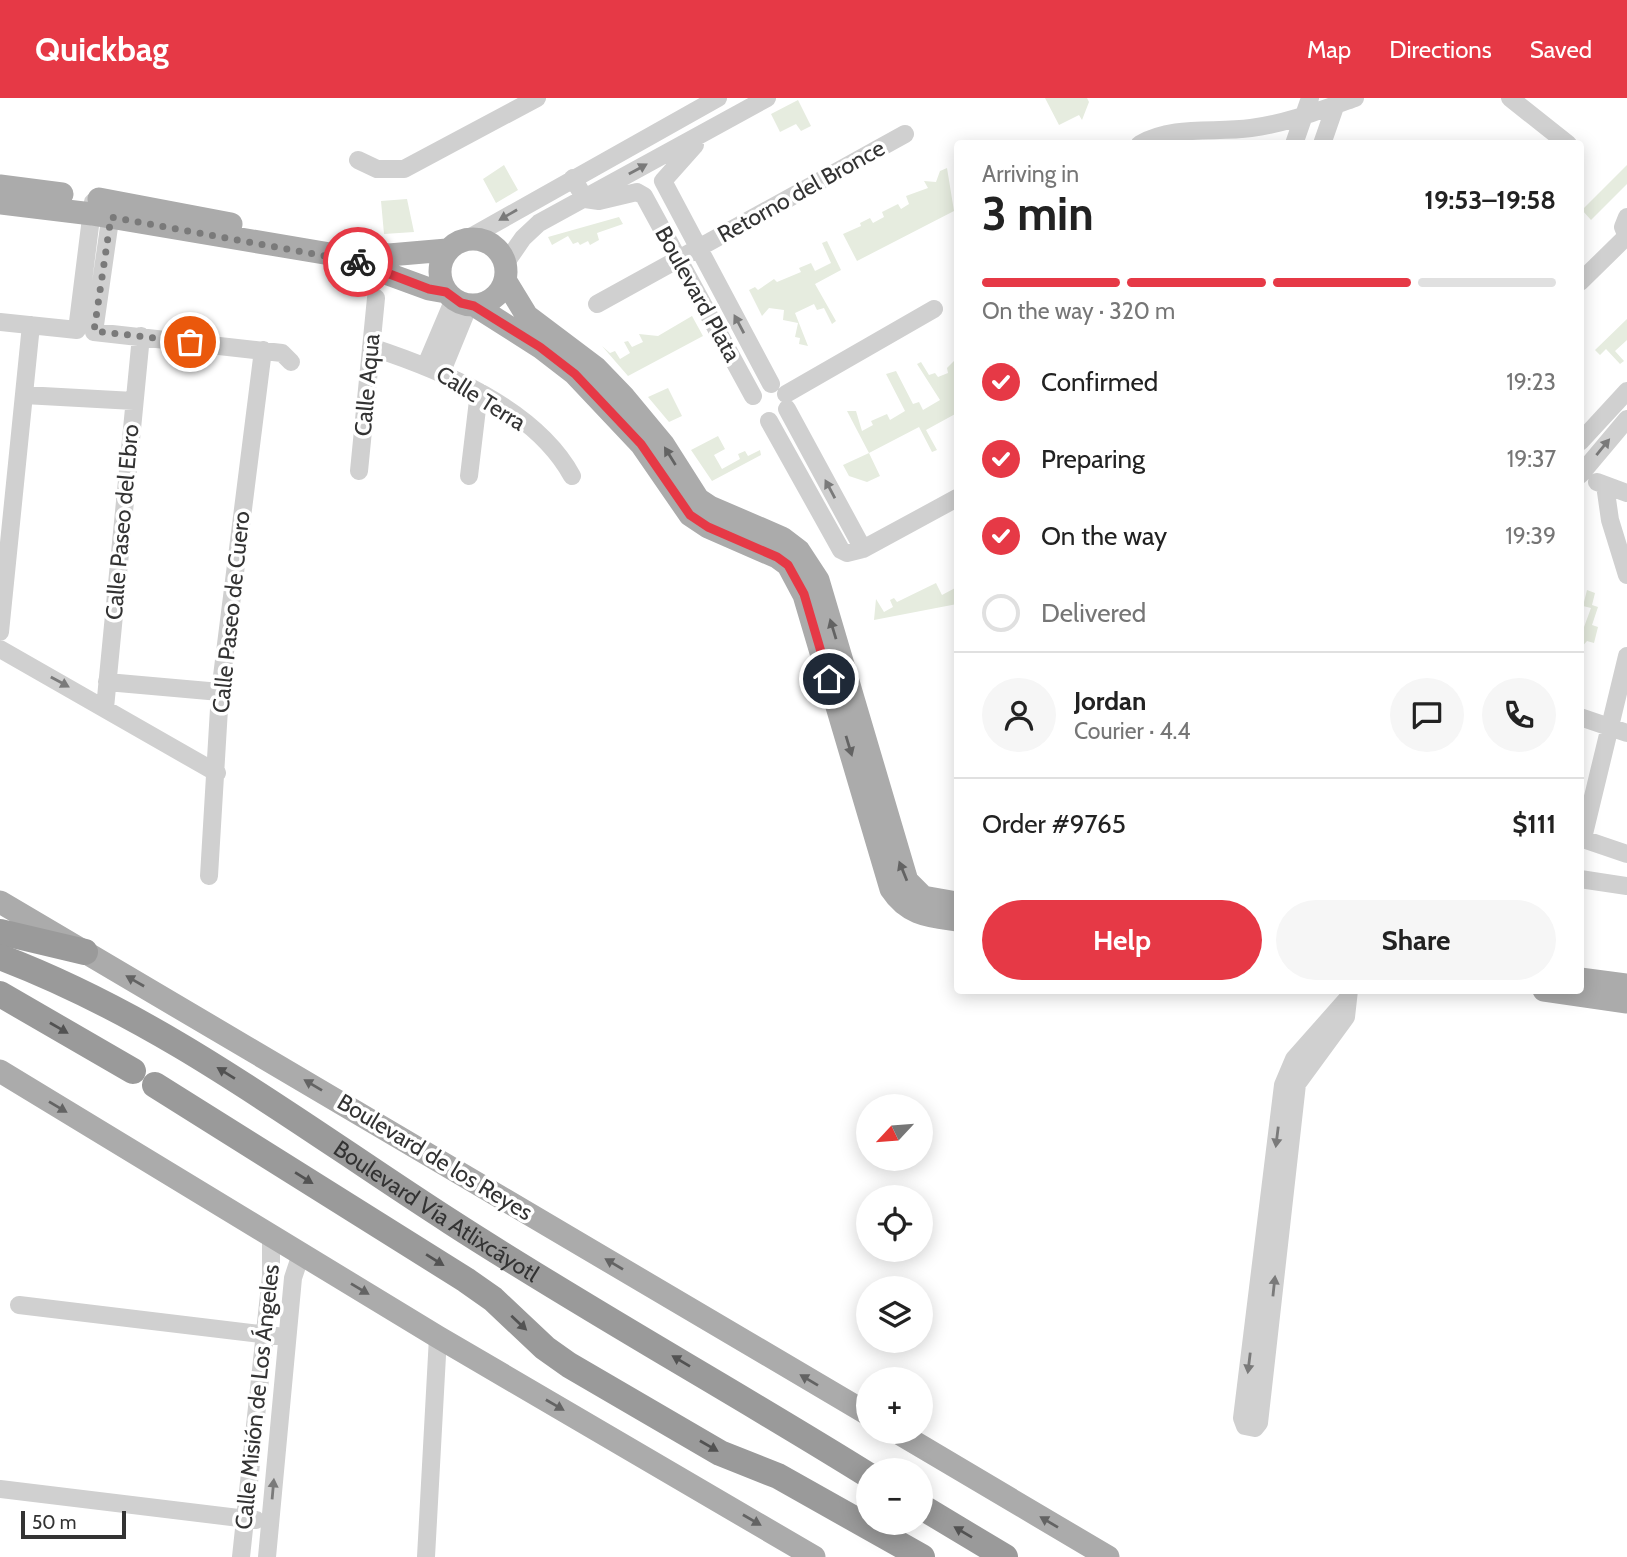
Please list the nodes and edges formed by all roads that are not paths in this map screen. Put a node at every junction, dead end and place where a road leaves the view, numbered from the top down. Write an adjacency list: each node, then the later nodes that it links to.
1 (537, 98): 15 (street)
2 (718, 98): 16 (street)
3 (767, 98): 9 (street)
4 (1310, 98): 8 (street)
5 (1355, 98): 7 (street)
6 (1510, 98): 14 (street)
7 (1338, 101): 8 (street); 13 (street)
8 (1304, 117): 11 (street); 12 (street)
9 (710, 129): 19 (street, one-way to 9); 27 (street, Boulevard Plata)
10 (905, 134): 27 (street, Retorno del Bronce)
11 (1149, 140)
12 (1295, 140)
13 (1323, 140)
14 (1563, 140)
15 (358, 160)
16 (573, 178): 18 (street); 19 (street)
17 (0, 186): 21 (main road)
18 (552, 190): 22 (street); 26 (street, one-way to 26)
19 (584, 199): 22 (street); 28 (street, Boulevard Plata)
20 (0, 203): 21 (main road)
21 (102, 208): 25 (main road); 37 (street)
22 (562, 211): 29 (street)
23 (1627, 217): 24 (street)
24 (1627, 237): 30 (street)
25 (270, 240): 26 (main road); 32 (main road)
26 (457, 245): 29 (main road); 32 (main road)
27 (698, 248): 28 (street, Retorno del Bronce); 47 (street, Boulevard Plata, one-way to 27)
28 (678, 259): 33 (street, Retorno del Bronce); 46 (street, Boulevard Plata)
29 (505, 272): 32 (main road); 60 (main road, one-way to 29)
30 (1584, 278)
31 (376, 298): 39 (street, Calle Aqua)
32 (461, 301): 42 (street); 60 (main road)
33 (597, 304)
34 (934, 309): 47 (street)
35 (0, 322): 36 (street)
36 (31, 325): 37 (street); 45 (street)
37 (85, 331): 38 (street)
38 (141, 336): 40 (street); 48 (street, Calle Paseo del Ebro)
39 (371, 347): 42 (street, Calle Terra); 52 (street, Calle Aqua)
40 (263, 350): 41 (street); 68 (street, Calle Paseo de Cuero)
41 (291, 362)
42 (434, 368): 44 (street, Calle Terra)
43 (1627, 391): 51 (street)
44 (479, 392): 54 (street); 55 (street, Calle Terra)
45 (24, 395): 48 (street); 63 (street)
46 (753, 396): 47 (street); 50 (street, Boulevard Plata)
47 (781, 396): 50 (street); 61 (street, Boulevard Plata, one-way to 47)
48 (134, 401): 67 (street, Calle Paseo del Ebro)
49 (1627, 419): 53 (street, one-way to 49)
50 (769, 421): 61 (street)
51 (1584, 438)
52 (359, 471)
53 (1584, 471)
54 (469, 476)
55 (572, 476)
56 (1584, 477): 57 (street)
57 (1605, 485): 58 (street); 62 (street)
58 (1627, 493)
59 (954, 500): 61 (street)
60 (694, 507): 80 (main road, one-way to 60); 81 (main road, one-way to 81)
61 (855, 551)
62 (1627, 575)
63 (3, 576): 64 (street)
64 (0, 632)
65 (0, 649): 69 (street, one-way to 69)
66 (1627, 656): 71 (street)
67 (107, 682): 68 (street); 69 (street, Calle Paseo del Ebro)
68 (220, 692): 72 (street, Calle Paseo de Cuero)
69 (105, 708): 72 (street)
70 (1584, 717): 71 (street)
71 (1618, 730): 73 (street)
72 (217, 773): 76 (street, Calle Paseo de Cuero)
73 (1584, 832)
74 (1584, 839): 75 (street)
75 (1627, 853)
76 (209, 876)
77 (1584, 880): 78 (street)
78 (1627, 886)
79 (0, 902): 83 (main road, Boulevard de los Reyes)
80 (954, 902)
81 (954, 919)
82 (0, 932): 83 (highway)
83 (85, 953): 99 (main road, Boulevard de los Reyes, one-way to 83)
84 (0, 957): 101 (highway, Boulevard Vía Atlixcáyotl, one-way to 84)
85 (1584, 980): 86 (main road)
86 (1627, 985)
87 (0, 993): 111 (highway, Boulevard Vía Atlixcáyotl, one-way to 111)
88 (1348, 994): 94 (street)
89 (1572, 994): 90 (main road)
90 (1627, 1002)
91 (0, 1071): 92 (main road, one-way to 92)
92 (271, 1237): 93 (main road); 96 (street, Calle Misión de Los Ángeles)
93 (301, 1254): 97 (street, Calle Misión de Los Ángeles); 98 (main road, one-way to 98)
94 (1270, 1254): 94 (street, one-way to 94)
95 (19, 1305): 96 (street)
96 (265, 1334): 97 (street); 104 (street, Calle Misión de Los Ángeles)
97 (287, 1337): 105 (street, Calle Misión de Los Ángeles, one-way to 97)
98 (438, 1337): 106 (main road, one-way to 106); 109 (street)
99 (856, 1408)
100 (917, 1444): 113 (main road, one-way to 100)
101 (856, 1468)
102 (0, 1489): 104 (street)
103 (933, 1514): 112 (highway, one-way to 103)
104 (245, 1518): 105 (street); 107 (street, Calle Misión de Los Ángeles)
105 (270, 1522): 108 (street, Calle Misión de Los Ángeles)
106 (785, 1548): 110 (main road)
107 (241, 1557)
108 (267, 1557)
109 (426, 1557)
110 (814, 1557)
111 (922, 1557)
112 (1005, 1557)
113 (1108, 1557)

